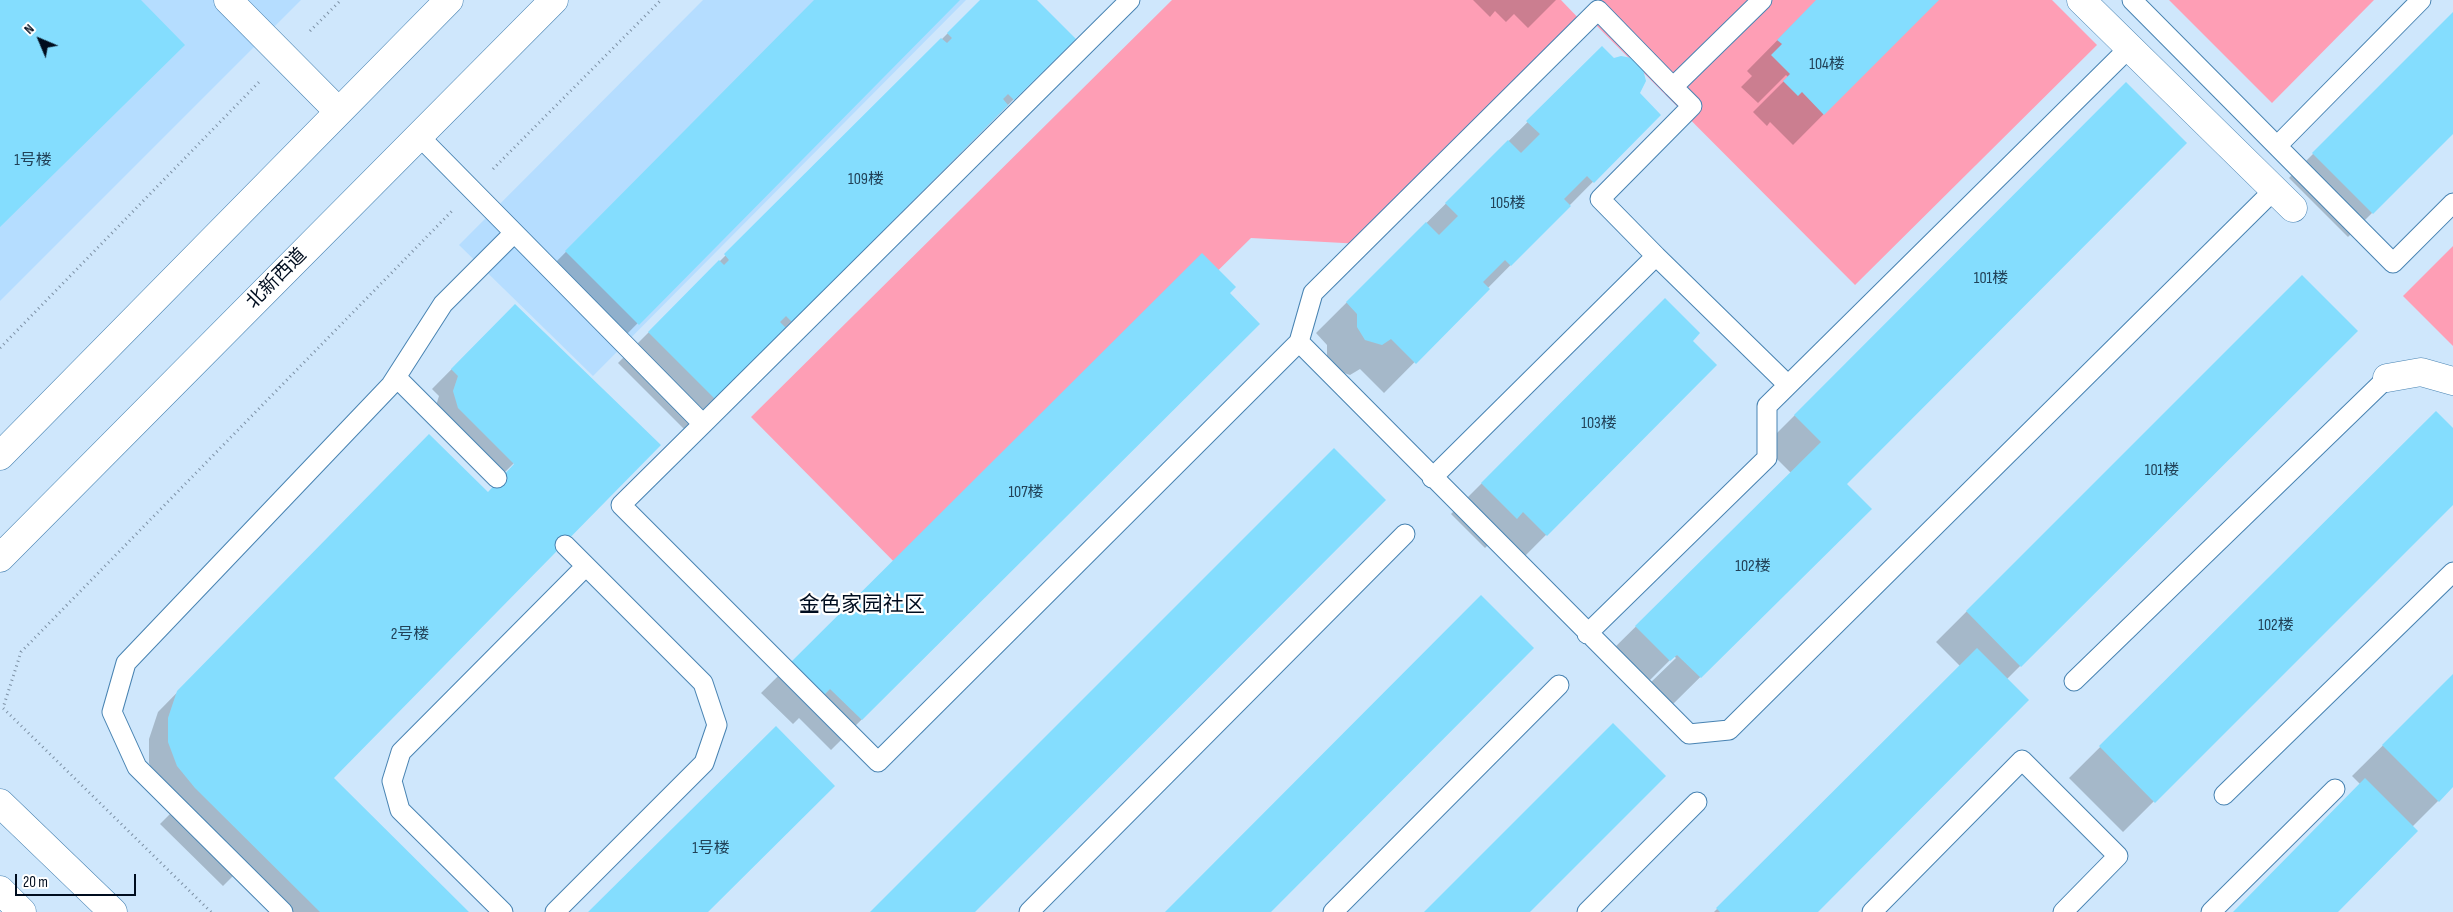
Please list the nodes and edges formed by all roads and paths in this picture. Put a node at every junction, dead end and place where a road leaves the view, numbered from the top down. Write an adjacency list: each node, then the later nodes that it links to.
1 (228, 0): 12 (main road)
2 (341, 0): 12 (path)
3 (449, 0): 14 (main road)
4 (554, 0): 15 (main road, 北新西道)
5 (661, 0): 17 (path)
6 (1130, 0): 29 (lane)
7 (1762, 0): 13 (lane)
8 (2081, 0): 11 (main road)
9 (2132, 0): 16 (lane)
10 (2421, 0): 16 (lane)
11 (2130, 48): 18 (main road); 28 (lane)
12 (284, 57): 14 (main road); 24 (path)
13 (1673, 86): 22 (lane); 23 (lane)
14 (338, 111): 30 (main road)
15 (419, 136): 17 (lane); 35 (main road, 北新西道)
16 (2277, 146): 19 (lane)
17 (472, 190): 21 (lane); 48 (path)
18 (2274, 190): 20 (main road); 38 (lane)
19 (2453, 203)
20 (2293, 208)
21 (514, 233): 25 (lane); 29 (lane)
22 (1656, 256): 28 (lane); 32 (lane)
23 (1299, 342): 29 (lane); 32 (lane)
24 (0, 348)
25 (396, 377): 31 (lane); 49 (lane)
26 (2387, 378): 27 (main road); 39 (lane)
27 (2453, 381)
28 (1788, 385): 38 (lane)
29 (703, 424)
30 (0, 456)
31 (497, 478)
32 (1432, 478): 38 (lane)
33 (1405, 534): 52 (lane)
34 (565, 545): 36 (lane)
35 (0, 558)
36 (586, 566): 50 (lane); 51 (lane)
37 (2453, 572): 42 (lane)
38 (1587, 634)
39 (2074, 681)
40 (1559, 685): 53 (lane)
41 (2335, 788): 57 (lane)
42 (2224, 795)
43 (1697, 802): 54 (lane)
44 (0, 803): 47 (main road)
45 (0, 890): 46 (main road)
46 (22, 912)
47 (112, 912)
48 (211, 912)
49 (283, 912)
50 (503, 912)
51 (556, 912)
52 (1030, 912)
53 (1334, 912)
54 (1587, 912)
55 (1872, 912): 56 (lane)
56 (2063, 912)
57 (2211, 912)

